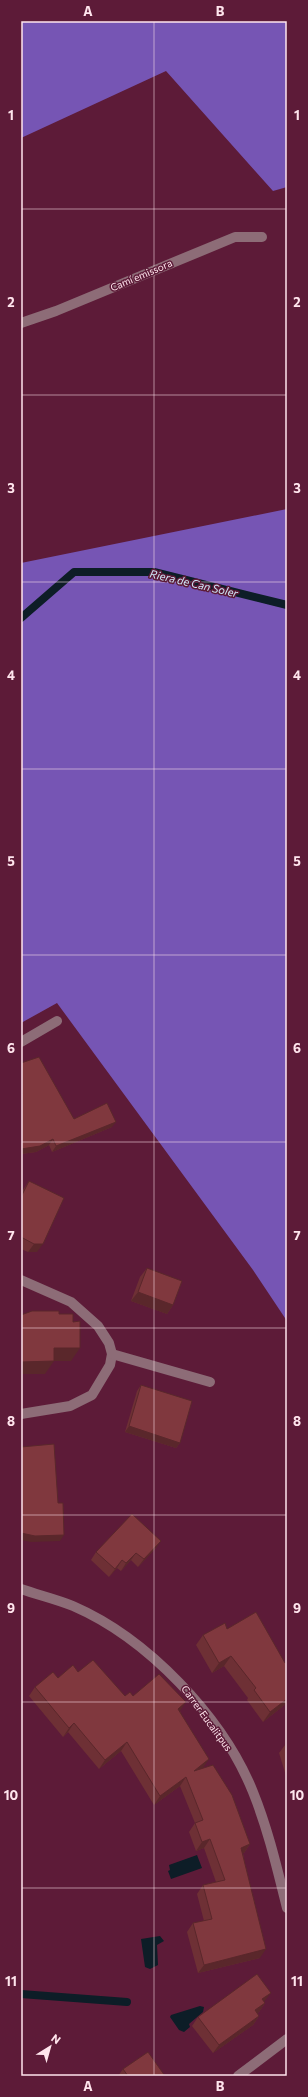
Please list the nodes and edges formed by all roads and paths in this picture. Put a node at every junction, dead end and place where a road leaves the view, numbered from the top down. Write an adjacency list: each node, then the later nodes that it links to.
1 (262, 237): 2 (street, Camí emissora)
2 (21, 323)
3 (57, 1021): 4 (street)
4 (21, 1042)
5 (21, 1280): 6 (street)
6 (112, 1354): 7 (street); 8 (street)
7 (210, 1382)
8 (21, 1414)
9 (21, 1589): 10 (street, Carrer Eucalitpus)
10 (287, 1908)
11 (287, 2039): 12 (street)
12 (238, 2076)

